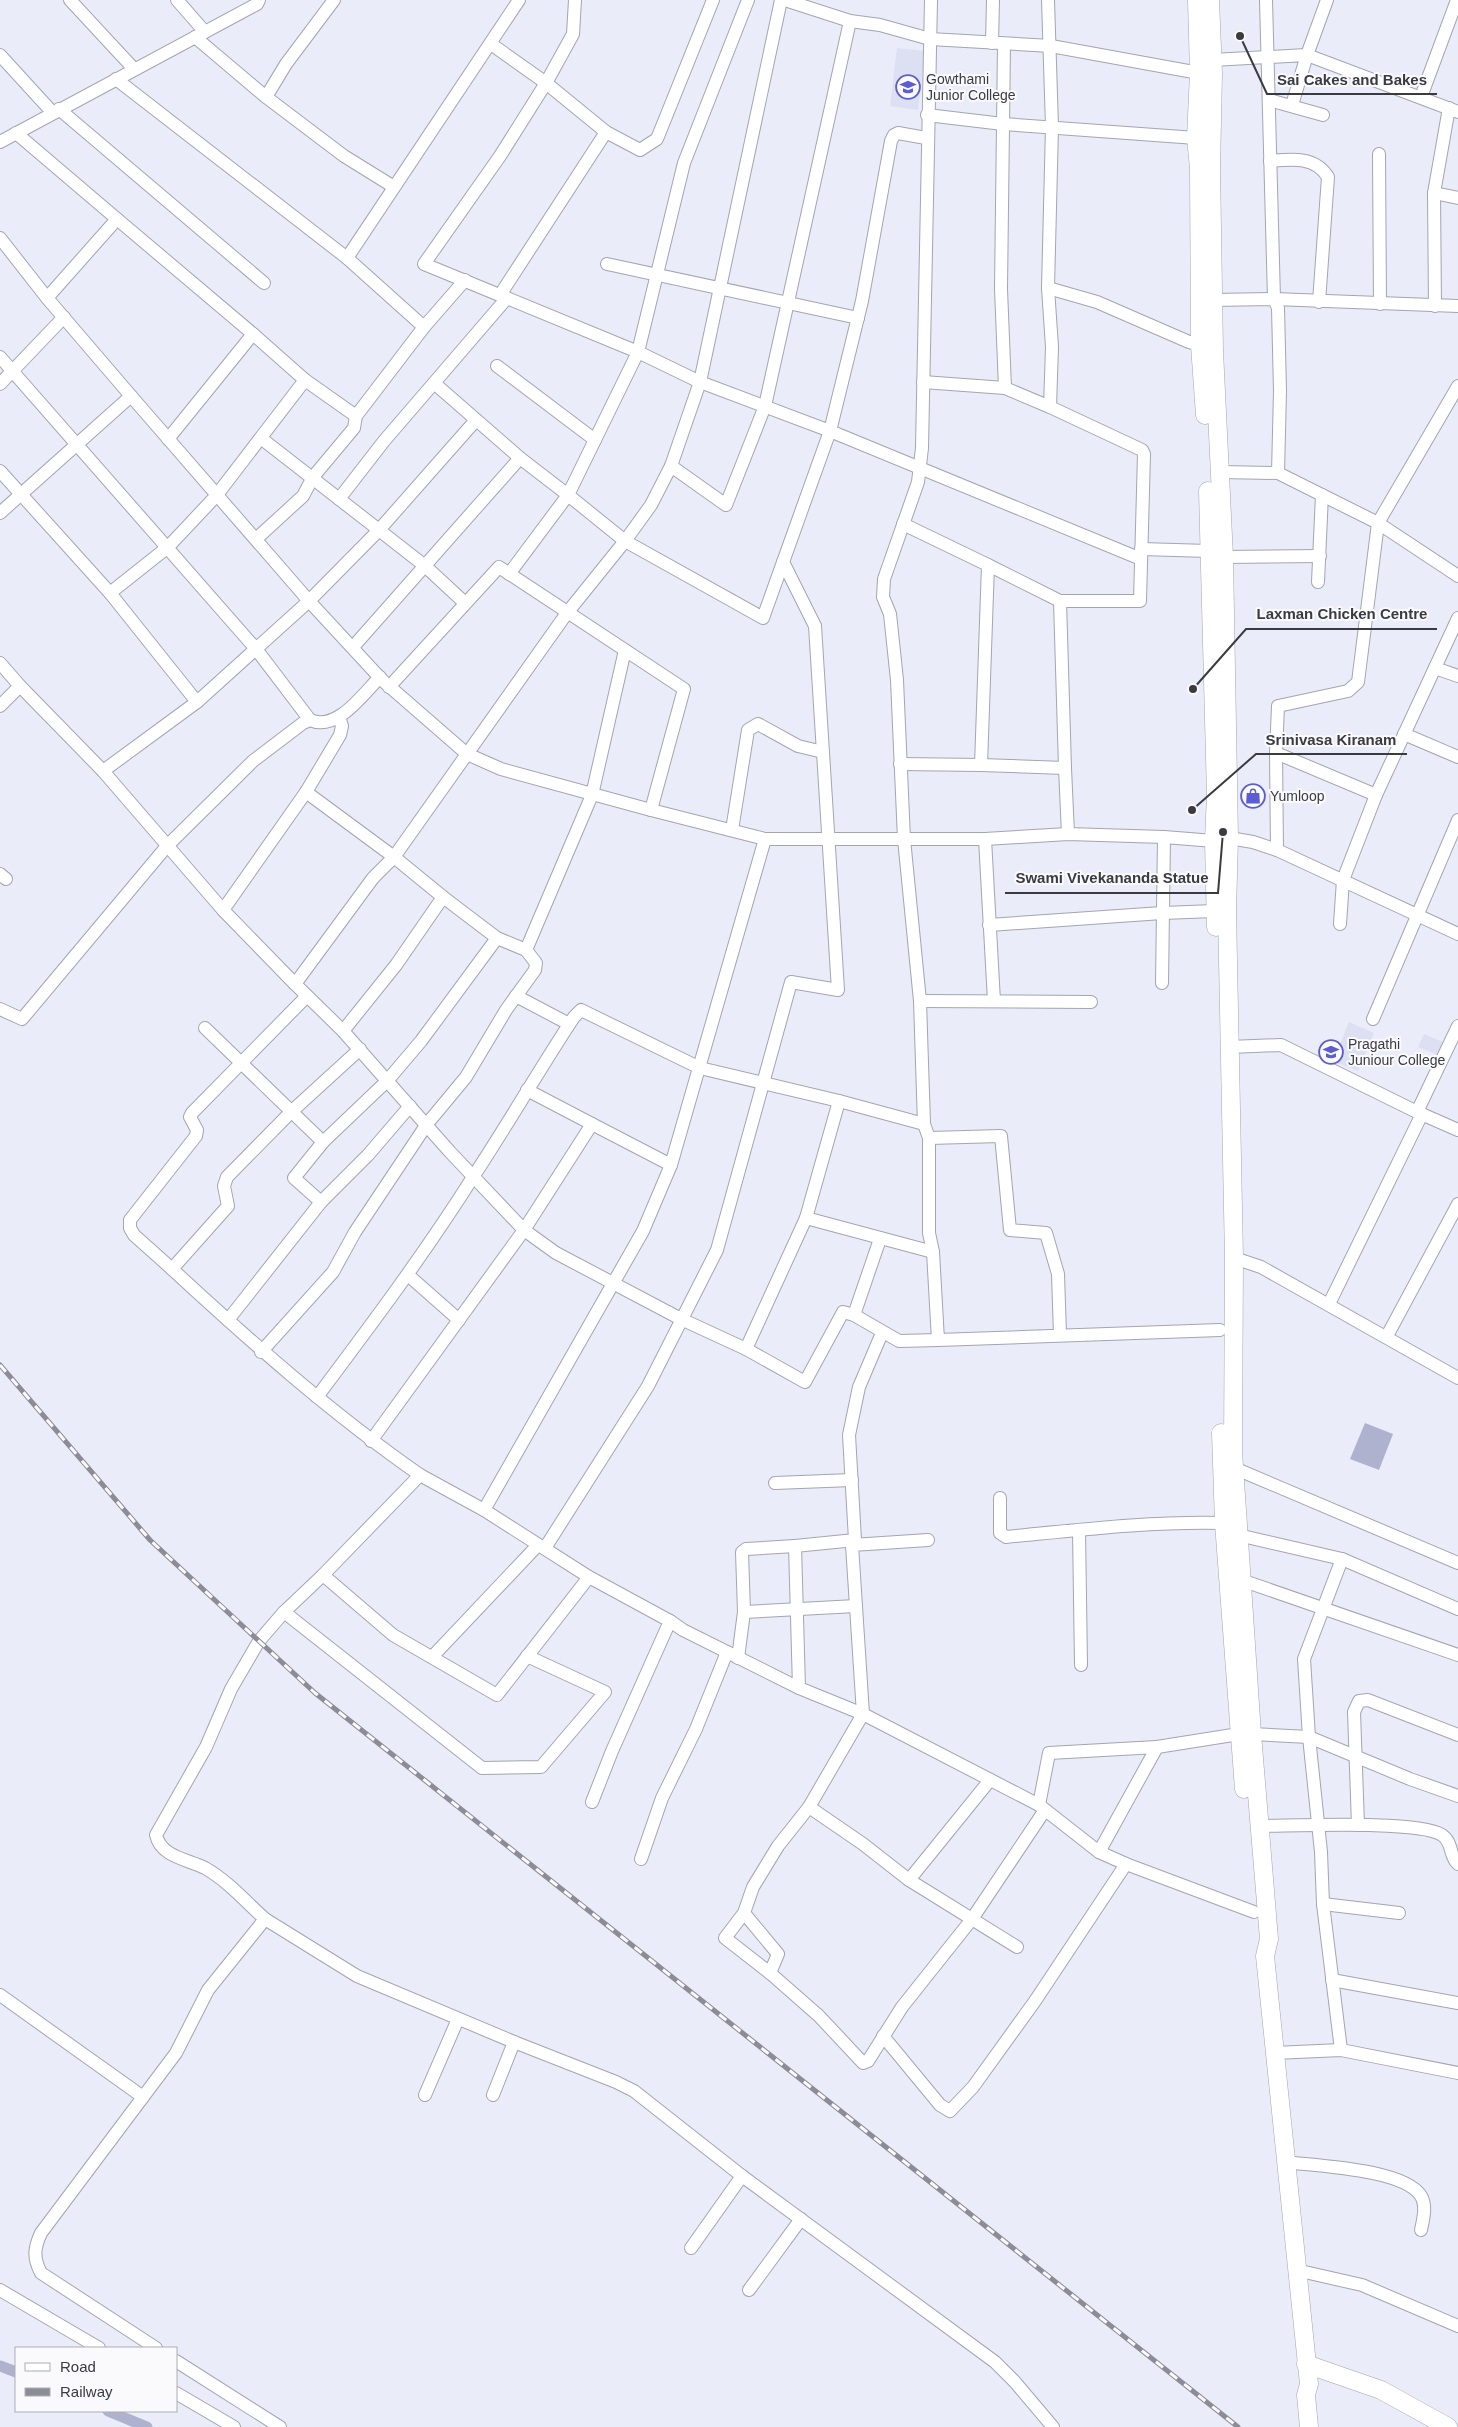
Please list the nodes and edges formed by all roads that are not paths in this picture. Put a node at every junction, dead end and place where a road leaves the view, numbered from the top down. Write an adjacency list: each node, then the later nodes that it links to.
1 (70, 0): 29 (street)
2 (177, 0): 20 (street)
3 (259, 0): 20 (street)
4 (334, 0): 33 (street)
5 (519, 0): 22 (street)
6 (574, 0): 32 (street)
7 (712, 0): 43 (street)
8 (748, 0): 56 (street)
9 (781, 0): 59 (street)
10 (784, 0): 19 (street)
11 (931, 0): 21 (street)
12 (993, 0): 23 (street)
13 (1048, 0): 24 (street)
14 (1197, 0): 30 (main road)
15 (1210, 0): 28 (main road)
16 (1266, 0): 27 (street)
17 (1327, 0): 26 (street)
18 (1457, 0): 34 (street)
19 (850, 21): 21 (street); 66 (street)
20 (200, 34): 29 (street); 33 (street)
21 (930, 39): 23 (street); 39 (street)
22 (491, 44): 32 (street); 49 (street)
23 (998, 44): 24 (street); 41 (street)
24 (1051, 46): 30 (street); 42 (street)
25 (0, 55): 38 (street)
26 (1307, 55): 27 (street); 34 (street); 36 (street)
27 (1268, 56): 28 (street); 35 (street)
28 (1212, 60): 63 (main road)
29 (134, 69): 31 (street)
30 (1199, 73): 46 (main road)
31 (116, 79): 38 (street); 54 (street)
32 (546, 83): 43 (street); 57 (street)
33 (266, 97): 49 (street)
34 (1421, 97): 37 (street)
35 (1269, 100): 36 (street); 48 (street)
36 (1292, 105): 40 (street)
37 (1454, 110): 50 (street)
38 (56, 111): 44 (street); 58 (street)
39 (927, 114): 41 (street); 45 (street)
40 (1323, 115)
41 (1003, 124): 42 (street); 85 (street)
42 (1052, 127): 46 (street); 60 (street)
43 (606, 132): 61 (street)
44 (5, 137): 52 (street)
45 (926, 138): 71 (street); 81 (street)
46 (1196, 138): 74 (main road)
47 (1379, 154): 67 (street)
48 (1270, 160): 64 (street); 65 (street)
49 (394, 187): 54 (street)
50 (1434, 193): 51 (street); 68 (street)
51 (1458, 198)
52 (117, 219): 62 (street); 73 (street)
53 (2, 246): 62 (street)
54 (347, 258): 72 (street)
55 (607, 264): 56 (street)
56 (657, 276): 59 (street); 75 (street)
57 (465, 280): 61 (street); 72 (street)
58 (264, 283)
59 (722, 288): 66 (street); 80 (street)
60 (1048, 288): 74 (street); 88 (street)
61 (504, 296): 75 (street); 82 (street)
62 (47, 298): 70 (street)
63 (1213, 300): 64 (street); 100 (main road)
64 (1274, 300): 65 (street); 101 (street)
65 (1319, 302): 67 (street)
66 (789, 303): 71 (street); 87 (street)
67 (1380, 304): 68 (street)
68 (1435, 306): 69 (street)
69 (1458, 306)
70 (64, 317): 78 (street); 86 (street)
71 (858, 318): 91 (street)
72 (424, 327): 89 (street)
73 (253, 334): 79 (street); 92 (street)
74 (1200, 344): 116 (main road)
75 (638, 352): 80 (street); 94 (street)
76 (0, 357): 78 (street)
77 (497, 366): 94 (street)
78 (13, 371): 83 (street); 95 (street)
79 (305, 380): 89 (street); 93 (street)
80 (700, 382): 87 (street); 97 (street)
81 (924, 382): 85 (street); 98 (street)
82 (434, 383): 90 (street); 107 (street)
83 (0, 384)
84 (1458, 386): 109 (street)
85 (1005, 388): 88 (street)
86 (131, 396): 92 (street); 95 (street)
87 (765, 406): 91 (street); 97 (street)
88 (1050, 407): 115 (street)
89 (356, 416): 102 (street)
90 (476, 420): 96 (street); 111 (street)
91 (830, 431): 98 (street); 118 (street)
92 (168, 439): 106 (street)
93 (262, 439): 102 (street); 106 (street)
94 (595, 440): 104 (street)
95 (76, 444): 103 (street); 114 (street)
96 (520, 458): 104 (street); 120 (street)
97 (671, 466): 113 (street)
98 (920, 468): 110 (street); 115 (street)
99 (0, 471): 103 (street)
100 (1220, 472): 101 (street); 116 (main road)
101 (1278, 473): 105 (street)
102 (313, 477): 107 (street); 112 (street)
103 (20, 494): 108 (street); 124 (street)
104 (568, 495): 113 (street); 121 (street)
105 (1322, 495): 109 (street); 117 (street)
106 (216, 496): 112 (street); 114 (street)
107 (339, 499): 111 (street)
108 (0, 513)
109 (1378, 523): 122 (street); 144 (street)
110 (903, 524): 119 (street); 147 (street)
111 (379, 530): 120 (street); 125 (street)
112 (256, 539): 125 (street)
113 (625, 541): 118 (street); 128 (street)
114 (168, 547): 124 (street); 131 (street)
115 (1141, 554): 116 (street); 126 (street)
116 (1216, 554): 117 (street); 163 (main road)
117 (1320, 556): 123 (street)
118 (783, 562): 143 (street)
119 (988, 565): 126 (street); 148 (street)
120 (425, 566): 127 (street); 130 (street)
121 (509, 574): 127 (street); 128 (street)
122 (1458, 576)
123 (1318, 582)
124 (110, 593): 138 (street)
125 (309, 601): 130 (street); 131 (street)
126 (1060, 601): 149 (street)
127 (465, 603): 136 (street)
128 (567, 613): 132 (street); 145 (street)
129 (1458, 618): 134 (street)
130 (353, 647): 136 (street)
131 (256, 649): 138 (street); 140 (street)
132 (625, 650): 152 (street); 154 (street)
133 (0, 663): 137 (street)
134 (1435, 668): 135 (street); 142 (street)
135 (1458, 676)
136 (384, 682): 141 (street); 145 (street)
137 (20, 686): 139 (street); 150 (street)
138 (197, 702): 150 (street)
139 (0, 706)
140 (310, 720): 141 (street); 165 (street)
141 (341, 722): 151 (street)
142 (1404, 734): 146 (street); 153 (street)
143 (822, 752): 156 (street); 161 (street)
144 (1276, 753): 153 (street); 164 (street)
145 (466, 754): 152 (street); 166 (street)
146 (1458, 758)
147 (900, 764): 148 (street); 159 (street)
148 (981, 764): 149 (street)
149 (1065, 768): 157 (street)
150 (103, 771): 165 (street)
151 (306, 792): 166 (street); 169 (street)
152 (592, 795): 154 (street); 177 (street)
153 (1376, 795): 167 (street)
154 (652, 810): 156 (street)
155 (1458, 820): 172 (street)
156 (732, 830): 160 (street)
157 (1068, 834): 158 (street); 162 (street)
158 (1164, 837): 163 (street); 171 (street)
159 (904, 838): 161 (street); 162 (street); 182 (street)
160 (765, 839): 161 (street); 194 (street)
161 (828, 839): 196 (street)
162 (985, 839): 174 (street)
163 (1221, 840): 164 (street); 170 (main road); 191 (main road)
164 (1277, 850): 167 (street)
165 (174, 854): 169 (street); 185 (street)
166 (394, 857): 168 (street); 179 (street)
167 (1343, 880): 172 (street); 173 (street)
168 (443, 897): 176 (street); 190 (street)
169 (223, 910): 179 (street)
170 (1215, 911): 171 (street); 226 (main road)
171 (1162, 913): 174 (street); 178 (street)
172 (1417, 915): 175 (street); 186 (street)
173 (1340, 924)
174 (989, 925): 183 (street)
175 (1458, 934)
176 (497, 938): 177 (street); 195 (street)
177 (526, 950): 181 (street)
178 (1162, 983)
179 (295, 984): 180 (street)
180 (307, 996): 190 (street); 193 (street)
181 (516, 996): 187 (street); 202 (street)
182 (920, 1001): 183 (street); 204 (street)
183 (994, 1001): 184 (street)
184 (1091, 1002)
185 (0, 1009)
186 (1373, 1019)
187 (569, 1024): 194 (street); 197 (street)
188 (1458, 1026): 201 (street)
189 (205, 1028): 193 (street)
190 (343, 1031): 192 (street)
191 (1229, 1047): 201 (street); 217 (main road)
192 (360, 1049): 195 (street); 200 (street)
193 (240, 1063): 200 (street); 218 (street)
194 (700, 1068): 196 (street); 208 (street)
195 (386, 1081): 199 (street); 207 (street)
196 (763, 1084): 198 (street); 223 (street)
197 (527, 1090): 203 (street); 209 (street)
198 (839, 1101): 204 (street); 212 (street)
199 (410, 1106): 202 (street); 210 (street)
200 (291, 1112): 207 (street); 218 (street)
201 (1420, 1113): 205 (street); 221 (street)
202 (427, 1124): 209 (street); 232 (street)
203 (592, 1124): 208 (street); 214 (street)
204 (924, 1124): 206 (street)
205 (1458, 1130)
206 (929, 1138): 216 (street); 228 (street)
207 (323, 1142): 210 (street)
208 (671, 1165): 220 (street)
209 (474, 1177): 214 (street); 219 (street)
210 (321, 1202): 224 (street)
211 (1458, 1204): 213 (street)
212 (806, 1218): 215 (street); 231 (street)
213 (1455, 1221): 229 (street)
214 (524, 1230): 220 (street); 225 (street)
215 (880, 1238): 216 (street); 222 (street)
216 (933, 1252): 230 (street)
217 (1234, 1258): 221 (street); 236 (main road)
218 (172, 1269): 224 (street)
219 (408, 1275): 225 (street); 234 (street)
220 (614, 1284): 223 (street); 241 (street)
221 (1329, 1304): 229 (street)
222 (854, 1315): 227 (street); 231 (street)
223 (680, 1319): 231 (street); 247 (street)
224 (228, 1320): 232 (street)
225 (459, 1320): 235 (street)
226 (1220, 1330): 228 (street); 242 (main road)
227 (882, 1333): 230 (street); 238 (street)
228 (1060, 1335): 230 (street)
229 (1387, 1336): 233 (street)
230 (938, 1340)
231 (746, 1349)
232 (262, 1352): 234 (street)
233 (1458, 1378)
234 (318, 1397): 235 (street)
235 (371, 1441): 237 (street)
236 (1234, 1468): 244 (main road); 249 (street)
237 (420, 1475): 241 (street); 250 (street)
238 (852, 1480): 239 (street); 246 (street)
239 (775, 1483)
240 (1000, 1498): 243 (street)
241 (484, 1510): 247 (street)
242 (1224, 1523): 243 (street); 267 (main road)
243 (1079, 1530): 264 (street)
244 (1238, 1535): 248 (street); 252 (main road)
245 (928, 1540): 253 (street)
246 (794, 1546): 254 (street); 258 (street)
247 (541, 1547): 251 (street); 263 (street)
248 (1342, 1559): 255 (street); 256 (street)
249 (1458, 1563)
250 (323, 1576): 257 (street); 263 (street)
251 (589, 1577): 259 (street); 262 (street)
252 (1241, 1580): 255 (street); 267 (main road)
253 (856, 1606): 254 (street); 266 (street)
254 (796, 1609): 258 (street); 265 (street)
255 (1322, 1609): 261 (street); 269 (street)
256 (1458, 1609)
257 (284, 1612): 262 (street); 289 (street)
258 (744, 1612): 260 (street)
259 (670, 1620): 260 (street); 274 (street)
260 (733, 1655): 265 (street); 281 (street)
261 (1458, 1655)
262 (527, 1656): 263 (street)
263 (432, 1657)
264 (1081, 1665)
265 (799, 1688): 266 (street)
266 (863, 1714): 272 (street); 275 (street)
267 (1245, 1734): 269 (street); 270 (street); 277 (main road); 286 (main road)
268 (1458, 1735): 271 (street)
269 (1309, 1737): 271 (street); 278 (street)
270 (1157, 1747): 276 (street); 280 (street)
271 (1354, 1756): 273 (street); 279 (street)
272 (990, 1780): 276 (street); 284 (street)
273 (1458, 1796)
274 (592, 1802)
275 (809, 1807): 284 (street); 287 (street)
276 (1042, 1808): 280 (street); 290 (street)
277 (1259, 1826): 278 (street); 292 (main road)
278 (1318, 1826): 279 (street); 285 (street)
279 (1358, 1826): 283 (street)
280 (1099, 1852): 282 (street)
281 (641, 1859)
282 (1126, 1864): 286 (street); 298 (street)
283 (1458, 1864)
284 (909, 1880): 290 (street)
285 (1323, 1904): 288 (street); 294 (street)
286 (1254, 1912): 292 (main road)
287 (744, 1913): 293 (street); 293 (street)
288 (1398, 1913)
289 (265, 1919): 297 (street); 305 (street)
290 (972, 1919): 291 (street); 298 (street)
291 (1018, 1947)
292 (1265, 1956): 301 (main road)
293 (770, 1973): 298 (street)
294 (1332, 1980): 296 (street); 300 (street)
295 (0, 1995): 305 (street)
296 (1458, 2003)
297 (458, 2019): 299 (street); 303 (street)
298 (883, 2036)
299 (514, 2042): 304 (street); 307 (street)
300 (1341, 2050): 301 (street); 302 (street)
301 (1274, 2052): 306 (main road)
302 (1458, 2073)
303 (425, 2095)
304 (493, 2095)
305 (143, 2097): 316 (street)
306 (1285, 2162): 309 (street); 311 (main road)
307 (742, 2176): 308 (street); 310 (street)
308 (801, 2219): 313 (street); 323 (street)
309 (1421, 2230)
310 (691, 2248)
311 (1296, 2270): 314 (street); 318 (main road)
312 (0, 2290): 315 (street)
313 (749, 2290)
314 (1458, 2326)
315 (97, 2347)
316 (154, 2347)
317 (178, 2362): 322 (street)
318 (1306, 2364): 319 (main road); 326 (main road)
319 (1309, 2384): 324 (main road); 325 (main road)
320 (178, 2394): 321 (street)
321 (234, 2427)
322 (280, 2427)
323 (1053, 2427)
324 (1308, 2427)
325 (1319, 2427)
326 (1448, 2427)

